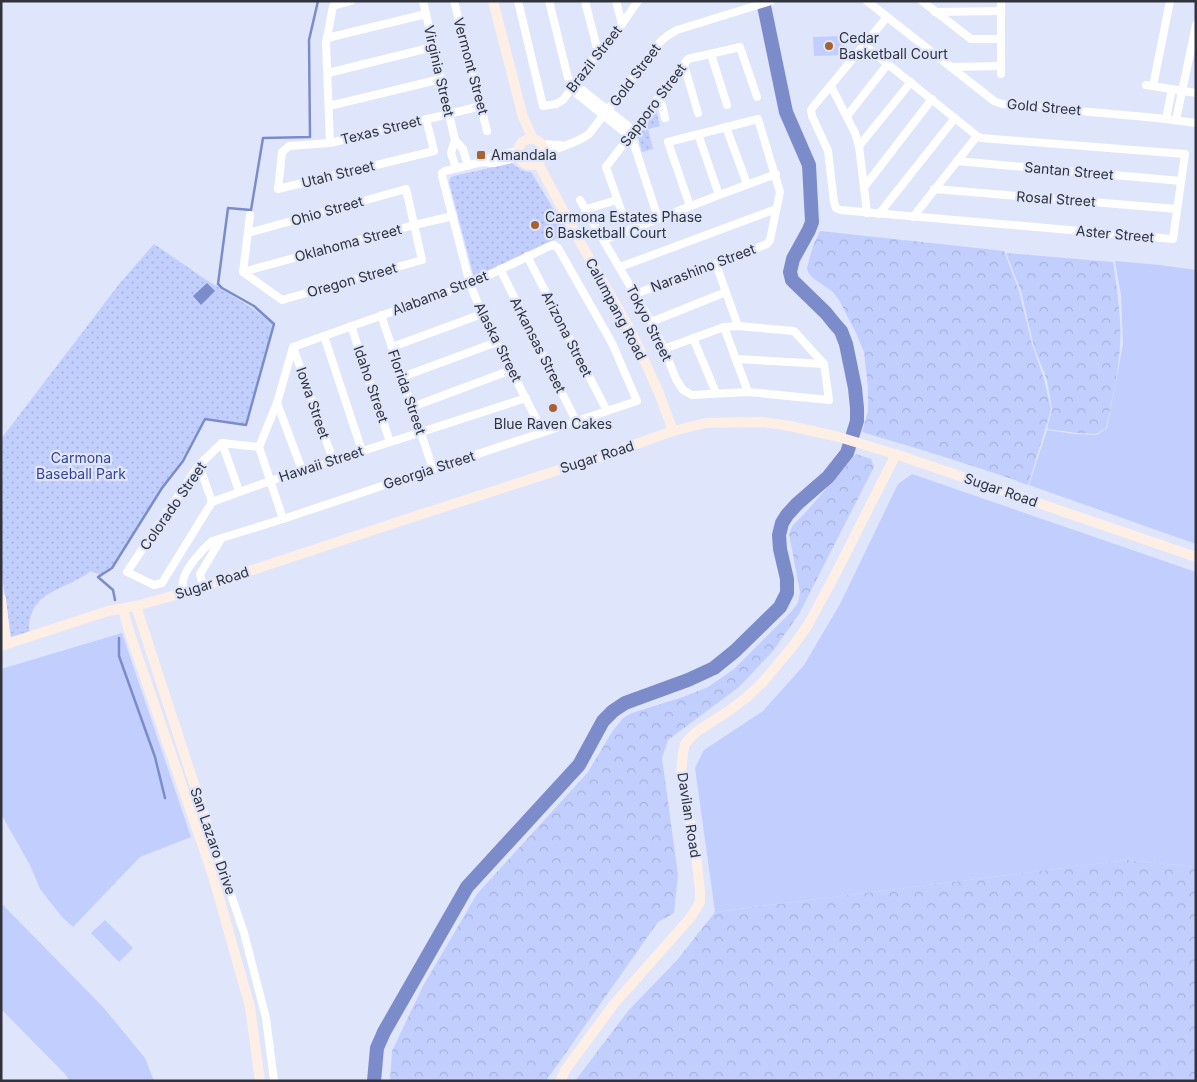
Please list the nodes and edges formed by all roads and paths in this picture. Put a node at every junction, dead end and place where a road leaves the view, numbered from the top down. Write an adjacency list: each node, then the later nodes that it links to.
1 (351, 1): 22 (street)
2 (422, 1): 17 (street, Virginia Street)
3 (454, 1): 44 (street, Vermont Street)
4 (493, 1): 64 (main road, Calumpang Road)
5 (518, 1): 35 (street, Brazil Street)
6 (549, 1): 35 (street)
7 (586, 1): 26 (street)
8 (616, 1): 19 (street)
9 (638, 1): 19 (street, Brazil Street)
10 (771, 1): 46 (street, Gold Street)
11 (867, 1): 18 (street, Gold Street)
12 (922, 1): 16 (street)
13 (1001, 1): 15 (street)
14 (1170, 1): 37 (street)
15 (1001, 11): 16 (street); 23 (street)
16 (935, 12): 23 (street)
17 (426, 14): 22 (street); 25 (street, Virginia Street)
18 (887, 17): 24 (street, Aster Street); 31 (street, Gold Street)
19 (622, 24): 26 (street, Brazil Street)
20 (1196, 25): 21 (street)
21 (1195, 37): 28 (street)
22 (327, 38): 32 (street)
23 (1001, 39): 31 (street)
24 (864, 45): 30 (street); 36 (street, Aster Street)
25 (433, 47): 32 (street); 33 (street, Virginia Street)
26 (598, 52): 35 (street, Brazil Street)
27 (710, 54): 29 (street, Sapporo Street); 40 (street, Sapporo Street); 45 (street)
28 (1192, 64): 38 (street)
29 (684, 65): 41 (street, Sapporo Street); 47 (street)
30 (887, 65): 34 (street); 49 (street)
31 (951, 67): 53 (street, Gold Street)
32 (328, 73): 43 (street)
33 (441, 79): 43 (street); 48 (street, Virginia Street)
34 (910, 82): 42 (street); 63 (street)
35 (573, 86): 46 (street)
36 (831, 86): 49 (street); 83 (street, Aster Street)
37 (1172, 89): 38 (street); 53 (street)
38 (1182, 91): 39 (street); 54 (street)
39 (1196, 93)
40 (757, 96)
41 (660, 97): 50 (street); 58 (street, Sapporo Street)
42 (932, 99): 51 (street); 73 (street)
43 (329, 106): 62 (street)
44 (481, 106): 48 (street, Texas Street); 57 (street, Vermont Street)
45 (727, 106)
46 (606, 113): 58 (street); 64 (street, Gold Street)
47 (698, 113)
48 (449, 114): 52 (street, Texas Street); 61 (street, Virginia Street)
49 (847, 116): 63 (street)
50 (665, 118)
51 (955, 118): 60 (street); 84 (street)
52 (426, 119): 62 (street, Texas Street); 65 (street, Utah Street)
53 (1166, 119): 54 (street, Gold Street)
54 (1176, 120): 55 (street, Gold Street)
55 (1196, 123)
56 (726, 127): 59 (street); 70 (street); 72 (street)
57 (487, 131)
58 (630, 134): 77 (street, Sapporo Street); 88 (street)
59 (698, 134): 75 (street); 78 (street)
60 (977, 136): 67 (street); 71 (street, Aster Street)
61 (455, 140): 68 (street, Virginia Street); 69 (street, Virginia Street)
62 (330, 143): 65 (street, Texas Street)
63 (859, 146): 73 (street)
64 (536, 148): 66 (main road); 66 (main road); 126 (main road, Calumpang Road)
65 (282, 152)
66 (519, 154): 68 (street)
67 (957, 161): 71 (street, Santan Street); 74 (street)
68 (468, 166): 69 (street)
69 (456, 168): 86 (street, Alaska Street)
70 (776, 174): 72 (street); 81 (street)
71 (1181, 181): 79 (street, Aster Street)
72 (747, 184): 75 (street)
73 (865, 186): 83 (street)
74 (934, 190): 79 (street, Rosal Street); 87 (street)
75 (719, 194): 78 (street)
76 (580, 200): 80 (street, Tokyo Street)
77 (617, 200): 80 (street); 82 (street, Sapporo Street)
78 (690, 206): 88 (street)
79 (1177, 208): 87 (street, Aster Street)
80 (586, 209): 91 (street, Tokyo Street)
81 (776, 209): 93 (street, Narashino Street); 94 (street)
82 (622, 213)
83 (868, 213): 84 (street, Aster Street)
84 (879, 214): 87 (street, Aster Street)
85 (250, 215): 90 (street)
86 (452, 216): 89 (street, Oklahoma Street); 97 (street, Alaska Street)
87 (914, 217)
88 (658, 218): 91 (street)
89 (414, 225): 90 (street, Ohio Street); 96 (street, Oklahoma Street); 96 (street, Oregon Street)
90 (248, 233): 96 (street)
91 (604, 240): 94 (street, Tokyo Street)
92 (527, 256): 95 (street, Alabama Street); 119 (street, Alabama Street); 122 (street, Arizona Street)
93 (716, 264): 98 (street); 99 (street, Narashino Street)
94 (620, 267): 99 (street, Tokyo Street)
95 (500, 269): 97 (street, Alabama Street); 123 (street, Arkansas Street)
96 (243, 272)
97 (470, 284): 100 (street, Alaska Street); 101 (street, Alabama Street)
98 (726, 292): 102 (street); 104 (street)
99 (635, 294): 102 (street, Tokyo Street)
100 (482, 314): 108 (street, Alaska Street); 110 (street)
101 (381, 315): 103 (street, Alabama Street); 110 (street, Florida Street)
102 (650, 322): 111 (street, Tokyo Street)
103 (351, 326): 106 (street, Alabama Street); 127 (street, Idaho Street)
104 (738, 326): 105 (street); 113 (street)
105 (724, 327): 107 (street); 112 (street)
106 (324, 336): 109 (street, Alabama Street); 130 (street)
107 (693, 338): 111 (street); 117 (street)
108 (497, 342): 114 (street, Alaska Street); 115 (street)
109 (293, 347): 120 (street); 132 (street, Iowa Street)
110 (392, 347): 115 (street, Florida Street)
111 (664, 349): 117 (street, Tokyo Street)
112 (736, 359): 113 (street); 116 (street)
113 (824, 364): 116 (street, Tokyo Street)
114 (511, 370): 118 (street, Alaska Street); 121 (street)
115 (402, 378): 121 (street, Florida Street)
116 (748, 392): 117 (street, Tokyo Street)
117 (716, 393)
118 (526, 398): 124 (street, Hawaii Street); 125 (street, Alaska Street)
119 (637, 401): 122 (street, Georgia Street)
120 (277, 403): 129 (street); 135 (street)
121 (412, 407): 124 (street, Florida Street)
122 (607, 411): 123 (street, Georgia Street)
123 (576, 421): 125 (street, Georgia Street)
124 (421, 432): 127 (street, Hawaii Street); 134 (street, Florida Street)
125 (543, 432): 134 (street, Georgia Street)
126 (673, 432): 131 (main road, Sugar Road); 144 (main road, Sugar Road)
127 (390, 442): 130 (street, Hawaii Street)
128 (222, 443): 129 (street); 133 (street, Colorado Street); 137 (street)
129 (260, 447): 136 (street)
130 (362, 451): 132 (street, Hawaii Street)
131 (896, 454): 142 (main road, Sugar Road); 153 (main road, Davilan Road)
132 (333, 460): 135 (street, Hawaii Street)
133 (200, 465): 138 (street); 138 (street, Colorado Street)
134 (433, 469): 139 (street, Georgia Street)
135 (302, 470): 136 (street, Hawaii Street)
136 (270, 480): 137 (street, Hawaii Street); 139 (street)
137 (239, 491): 138 (street, Hawaii Street)
138 (212, 502)
139 (283, 519): 140 (street, Georgia Street)
140 (221, 539): 141 (street, Georgia Street); 143 (street)
141 (200, 554): 143 (street); 145 (street, Georgia Street)
142 (1196, 557)
143 (209, 560): 144 (street)
144 (203, 586): 145 (main road, Sugar Road)
145 (183, 593): 147 (main road, Sugar Road)
146 (1, 600): 149 (main road)
147 (136, 606): 148 (main road, Sugar Road); 150 (main road, San Lazaro Drive)
148 (123, 609): 149 (main road, Sugar Road); 151 (main road, San Lazaro Drive)
149 (4, 645)
150 (211, 836): 152 (street, San Lazaro Drive)
151 (260, 1081)
152 (274, 1081)
153 (560, 1081)

